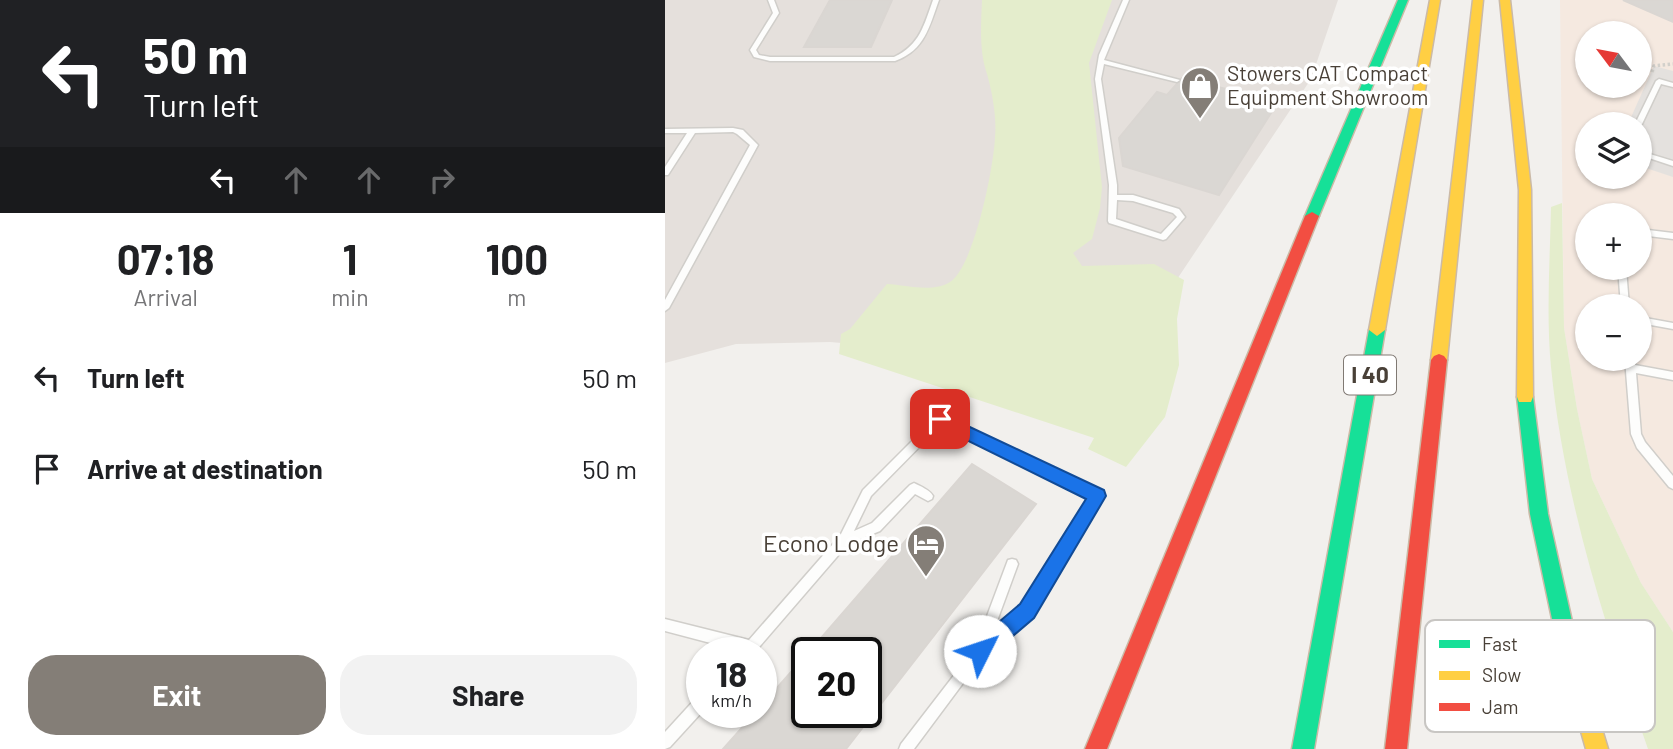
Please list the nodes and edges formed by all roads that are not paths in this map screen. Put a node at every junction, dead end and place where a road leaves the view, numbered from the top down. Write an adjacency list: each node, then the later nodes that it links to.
1 (771, 0): 2 (lane)
2 (936, 0)
3 (1126, 0): 8 (lane)
4 (1403, 0): 39 (highway)
5 (1435, 0): 40 (highway, I 40)
6 (1478, 0): 41 (highway)
7 (1505, 0): 30 (highway)
8 (1101, 61): 9 (lane); 17 (lane)
9 (1177, 80)
10 (1673, 85): 11 (lane)
11 (1644, 112)
12 (665, 131): 13 (lane)
13 (692, 131): 16 (lane); 20 (lane)
14 (1652, 157): 15 (lane)
15 (1673, 164)
16 (665, 173)
17 (1113, 197): 17 (lane)
18 (1652, 233): 19 (lane)
19 (1673, 236)
20 (665, 308)
21 (1652, 322): 22 (lane)
22 (1673, 326)
23 (1652, 370): 25 (lane)
24 (1631, 371): 26 (lane)
25 (1673, 376)
26 (1673, 484)
27 (928, 496): 28 (lane)
28 (844, 540): 33 (lane); 34 (lane)
29 (1012, 564): 34 (lane)
30 (1562, 620)
31 (665, 625): 32 (lane)
32 (705, 637)
33 (760, 637)
34 (980, 651): 38 (lane)
35 (686, 719): 37 (lane)
36 (1592, 732): 42 (highway)
37 (665, 742)
38 (906, 749)
39 (1096, 749)
40 (1303, 749)
41 (1396, 749)
42 (1597, 749)

